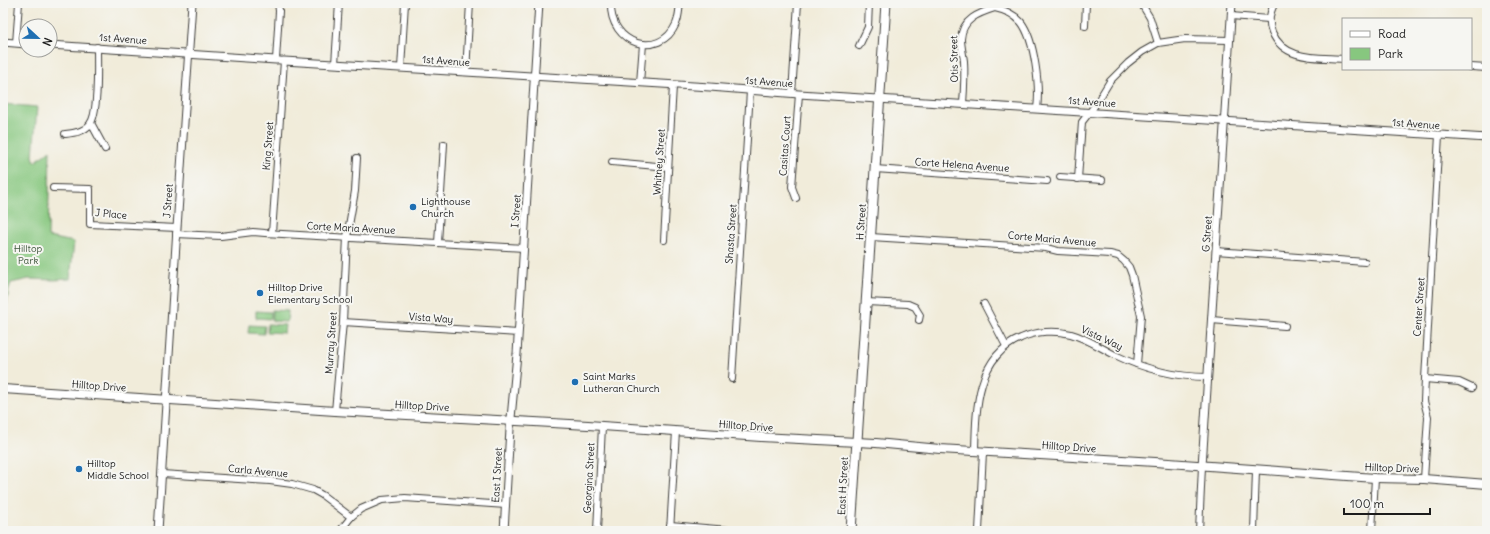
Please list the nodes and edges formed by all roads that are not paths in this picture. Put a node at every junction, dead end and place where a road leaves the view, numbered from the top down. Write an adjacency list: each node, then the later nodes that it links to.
1 (19, 3): 23 (street)
2 (192, 3): 29 (street, J Street)
3 (278, 3): 31 (street, King Street)
4 (339, 3): 32 (street)
5 (405, 3): 34 (street)
6 (470, 3): 36 (street)
7 (539, 3): 37 (street, I Street)
8 (611, 3): 25 (street)
9 (680, 3): 25 (street)
10 (798, 3): 41 (street)
11 (869, 3): 27 (street)
12 (886, 3): 42 (main road, H Street)
13 (1086, 3): 20 (street)
14 (1232, 3): 18 (street, G Street)
15 (1275, 3): 19 (street)
16 (1143, 4): 24 (street)
17 (995, 5): 43 (street, Otis Street); 44 (street)
18 (1231, 16): 19 (street); 21 (street, G Street)
19 (1269, 19): 30 (street)
20 (1085, 26)
21 (1230, 40): 24 (street); 46 (street, G Street)
22 (3, 42): 23 (street)
23 (16, 43)
24 (1158, 43): 45 (street)
25 (643, 44): 38 (street)
26 (58, 45): 28 (street, 1st Avenue)
27 (859, 46)
28 (97, 47): 29 (street, 1st Avenue); 47 (street)
29 (189, 54): 31 (street, 1st Avenue); 63 (street, J Street)
30 (1342, 59)
31 (280, 61): 32 (street, 1st Avenue); 64 (street, King Street)
32 (335, 64): 34 (street, 1st Avenue)
33 (1472, 67): 35 (street)
34 (401, 68): 36 (street, 1st Avenue)
35 (1487, 68)
36 (466, 72): 37 (street, 1st Avenue)
37 (534, 77): 38 (street, 1st Avenue); 69 (street, I Street)
38 (640, 83): 39 (street, 1st Avenue)
39 (674, 86): 40 (street, 1st Avenue); 55 (street, Whitney Street)
40 (750, 91): 41 (street, 1st Avenue); 82 (street, Shasta Street)
41 (796, 94): 42 (street, 1st Avenue); 62 (street, Casitas Court)
42 (879, 99): 43 (street, 1st Avenue); 56 (main road, H Street)
43 (963, 104): 44 (street, 1st Avenue)
44 (1037, 109): 45 (street, 1st Avenue)
45 (1089, 112): 46 (street, 1st Avenue); 58 (street)
46 (1224, 121): 49 (street, 1st Avenue); 70 (street, G Street)
47 (91, 123): 48 (street); 52 (street)
48 (65, 134)
49 (1439, 135): 50 (street, 1st Avenue); 83 (street, Center Street)
50 (1487, 138)
51 (444, 144): 68 (street)
52 (105, 148)
53 (358, 158): 65 (street, Murray Street)
54 (612, 162): 55 (street)
55 (668, 167): 67 (street, Whitney Street)
56 (875, 169): 60 (street, Corte Helena Avenue); 66 (main road, H Street)
57 (1060, 177): 58 (street)
58 (1078, 179): 59 (street)
59 (1102, 180)
60 (1047, 181)
61 (53, 188): 63 (street, J Place)
62 (796, 198)
63 (176, 231): 64 (street, Corte Maria Avenue); 86 (street, J Street)
64 (272, 233): 65 (street, Corte Maria Avenue)
65 (347, 236): 68 (street, Corte Maria Avenue); 76 (street, Murray Street)
66 (871, 237): 72 (main road, H Street); 80 (street, Corte Maria Avenue)
67 (664, 240)
68 (438, 243): 69 (street, Corte Maria Avenue)
69 (524, 248): 78 (street, I Street)
70 (1216, 251): 71 (street); 75 (street, G Street)
71 (1366, 262)
72 (866, 302): 74 (street); 91 (main road, H Street)
73 (984, 304): 79 (street)
74 (919, 320)
75 (1211, 320): 77 (street); 81 (street, G Street)
76 (343, 322): 78 (street, Vista Way); 87 (street, Murray Street)
77 (1285, 326)
78 (518, 333): 88 (street, I Street)
79 (1006, 346): 80 (street, Vista Way); 92 (street, Vista Way)
80 (1136, 364): 81 (street, Vista Way)
81 (1208, 377): 93 (street, G Street)
82 (732, 379)
83 (1425, 379): 84 (street); 97 (street, Center Street)
84 (1472, 388)
85 (3, 389): 86 (main road, Hilltop Drive)
86 (166, 400): 87 (main road, Hilltop Drive); 95 (street, J Street)
87 (335, 411): 88 (main road, Hilltop Drive)
88 (511, 421): 89 (main road, Hilltop Drive); 99 (street, East I Street)
89 (602, 426): 90 (main road, Hilltop Drive); 105 (street, Georgina Street)
90 (676, 430): 91 (main road, Hilltop Drive); 101 (street)
91 (857, 443): 92 (main road, Hilltop Drive); 107 (main road, East H Street)
92 (979, 451): 93 (main road, Hilltop Drive); 108 (street, Vista Way)
93 (1202, 466): 94 (main road, Hilltop Drive); 109 (street)
94 (1256, 470): 96 (main road, Hilltop Drive); 110 (street)
95 (162, 474): 100 (street, Carla Avenue); 102 (street, J Street)
96 (1375, 478): 97 (main road, Hilltop Drive); 111 (street)
97 (1424, 479): 98 (main road, Hilltop Drive)
98 (1487, 484)
99 (506, 504): 100 (street); 104 (street, East I Street)
100 (351, 517): 103 (street)
101 (670, 528): 106 (street)
102 (158, 531)
103 (340, 531)
104 (504, 531)
105 (597, 531)
106 (739, 531)
107 (851, 531)
108 (979, 531)
109 (1199, 531)
110 (1254, 531)
111 (1372, 531)

